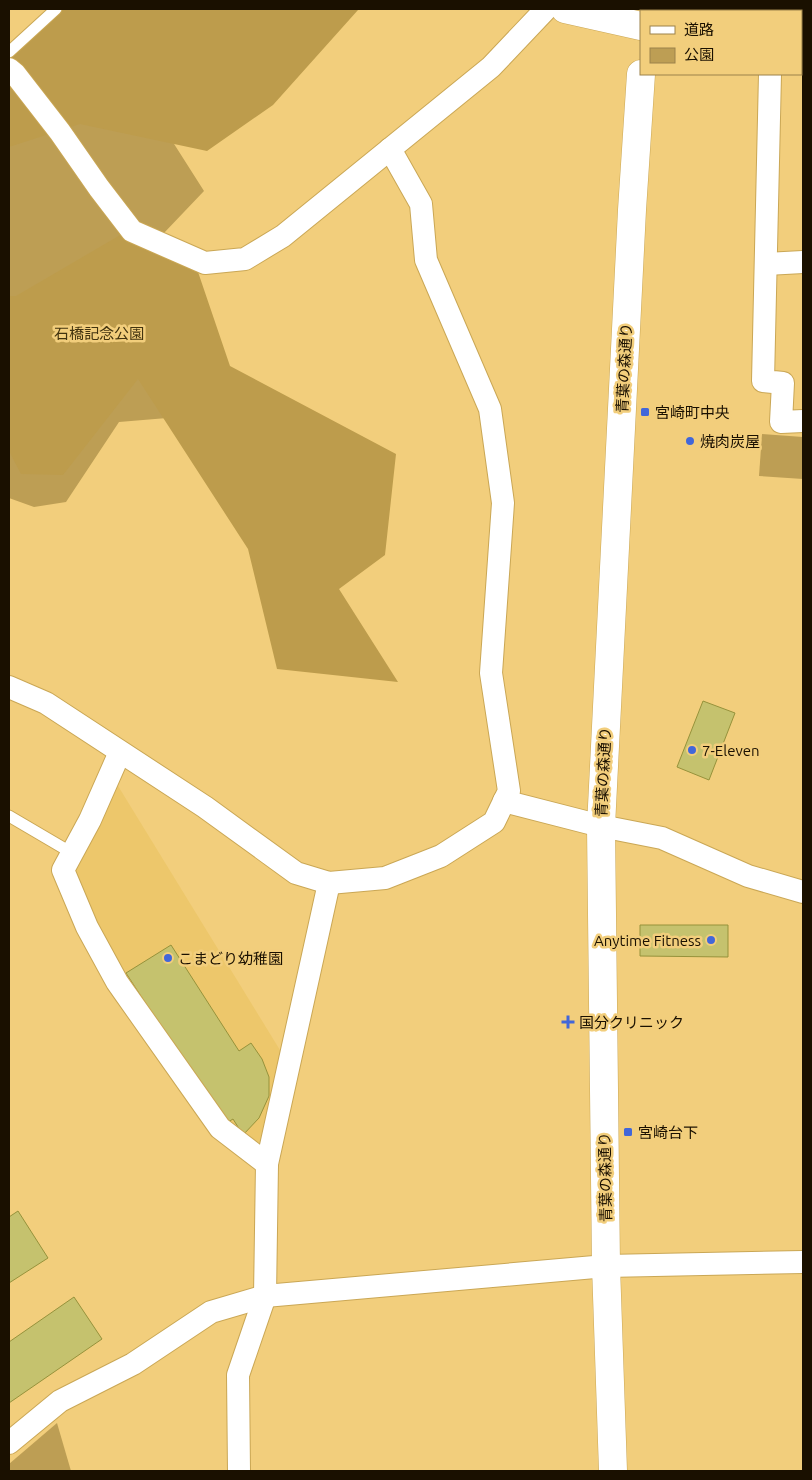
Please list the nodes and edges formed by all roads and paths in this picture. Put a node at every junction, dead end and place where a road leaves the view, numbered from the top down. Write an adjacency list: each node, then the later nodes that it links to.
1 (56, 9): 5 (lane)
2 (546, 9): 9 (street)
3 (565, 9): 4 (street)
4 (640, 26)
5 (9, 52)
6 (9, 69): 9 (street)
7 (641, 75): 17 (street, 青葉の森通り)
8 (770, 75): 11 (street)
9 (390, 149): 15 (street)
10 (803, 262): 11 (street)
11 (766, 264): 12 (street)
12 (803, 421)
13 (9, 687): 14 (street)
14 (120, 752): 18 (street); 19 (street)
15 (504, 801): 17 (street); 19 (street)
16 (9, 816): 18 (lane)
17 (601, 826): 20 (street); 23 (street, 青葉の森通り)
18 (72, 854): 21 (street)
19 (329, 883): 21 (street)
20 (803, 892)
21 (267, 1164): 24 (street)
22 (803, 1262): 23 (street)
23 (606, 1266): 24 (street); 27 (street, 青葉の森通り)
24 (265, 1296): 25 (street); 26 (street)
25 (9, 1443)
26 (238, 1471)
27 (613, 1471)

